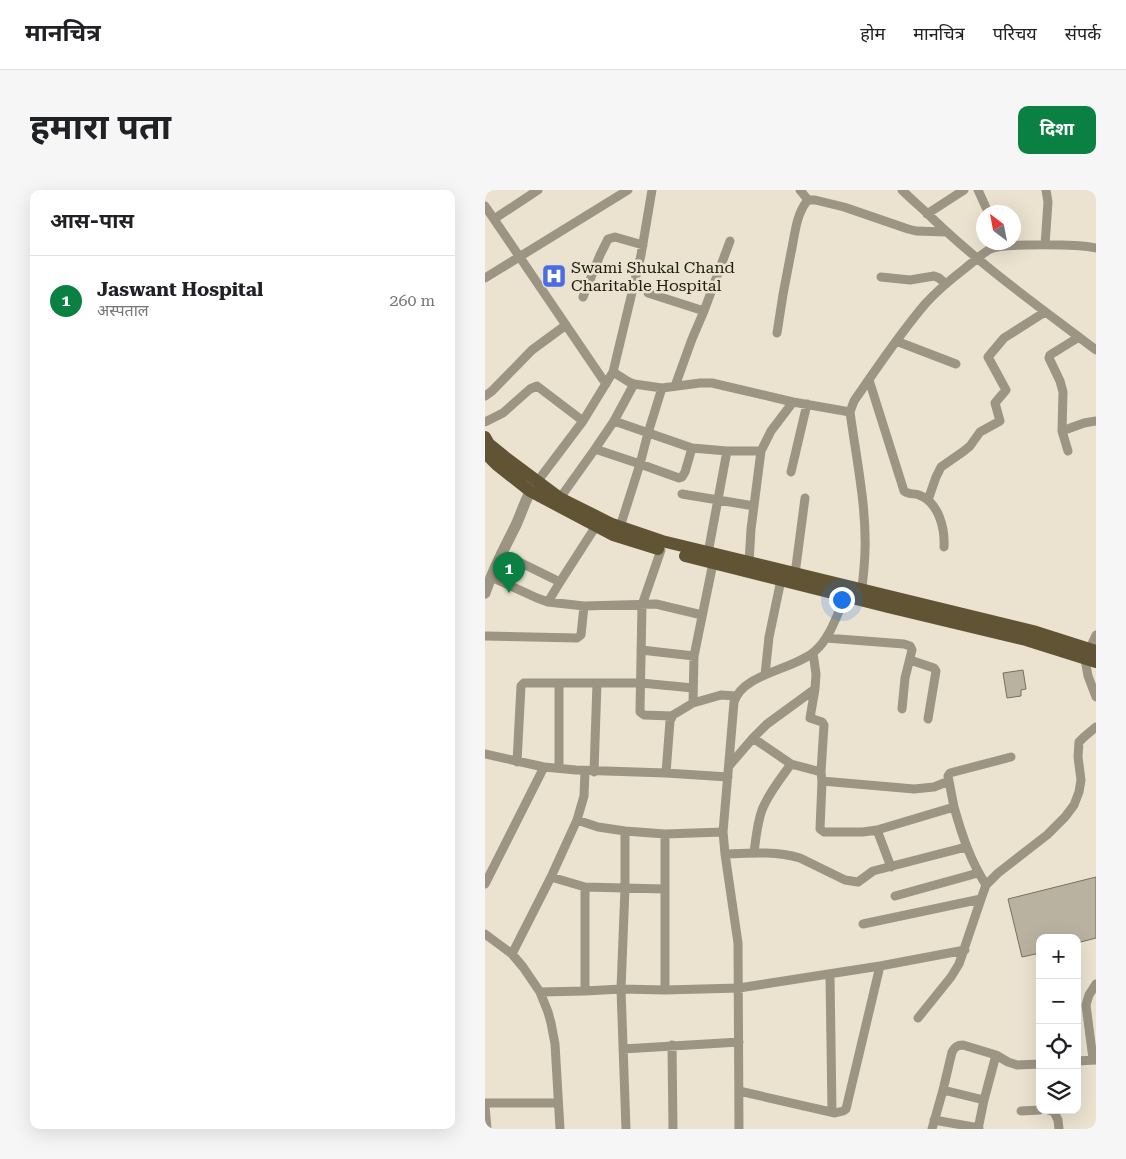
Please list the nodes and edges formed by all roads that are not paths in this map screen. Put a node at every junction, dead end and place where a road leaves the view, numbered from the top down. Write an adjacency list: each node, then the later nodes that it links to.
1 (538, 190): 13 (street)
2 (628, 190): 21 (street)
3 (652, 190): 16 (street)
4 (800, 190): 9 (street)
5 (903, 190): 12 (street)
6 (964, 190): 12 (street)
7 (978, 190): 10 (street)
8 (1046, 190): 18 (street)
9 (808, 200): 14 (street); 31 (street)
10 (985, 205)
11 (485, 206): 13 (street)
12 (927, 214): 14 (street)
13 (494, 219): 21 (street)
14 (946, 232): 22 (street)
15 (730, 241): 28 (street)
16 (643, 245): 27 (street); 36 (street)
17 (1021, 245): 18 (street)
18 (1045, 245): 19 (street)
19 (1096, 248)
20 (990, 250): 22 (street)
21 (519, 256): 24 (street); 30 (street)
22 (977, 258): 25 (street); 29 (street)
23 (881, 277): 25 (street)
24 (485, 278)
25 (946, 284): 33 (street)
26 (648, 293): 28 (street)
27 (583, 297)
28 (704, 310): 40 (street)
29 (1045, 312): 32 (street); 66 (street)
30 (566, 324): 38 (street); 42 (street)
31 (777, 333)
32 (1079, 337): 34 (street); 50 (street)
33 (896, 341): 35 (street); 37 (street)
34 (1096, 350)
35 (956, 364)
36 (613, 372): 38 (street); 39 (street)
37 (869, 380): 45 (street); 66 (street)
38 (606, 384): 46 (street)
39 (634, 384): 41 (street); 47 (street)
40 (675, 386): 41 (street); 43 (street)
41 (662, 388): 51 (street)
42 (485, 396)
43 (793, 402): 44 (street); 56 (street)
44 (807, 404): 45 (street); 60 (street)
45 (849, 412): 81 (street)
46 (583, 421): 49 (street); 61 (street)
47 (614, 421): 51 (street); 54 (street)
48 (1096, 421): 50 (street)
49 (485, 422)
50 (1063, 431): 57 (street)
51 (648, 433): 53 (street); 59 (street)
52 (485, 437): 61 (main road)
53 (692, 448): 55 (street); 59 (street)
54 (595, 449): 59 (street); 63 (street)
55 (727, 451): 56 (street); 65 (street)
56 (761, 451): 67 (street)
57 (1068, 451)
58 (485, 453): 61 (main road)
59 (640, 464): 69 (street)
60 (791, 472)
61 (533, 486): 63 (main road); 68 (main road); 72 (street)
62 (682, 494): 65 (street)
63 (560, 498): 69 (main road)
64 (805, 498): 75 (street)
65 (718, 500): 67 (street); 73 (street)
66 (928, 500): 70 (street)
67 (754, 506): 74 (street)
68 (596, 526): 71 (main road); 78 (street)
69 (619, 527): 73 (main road)
70 (944, 547)
71 (661, 550): 73 (main road); 83 (street)
72 (501, 553): 76 (street); 78 (street)
73 (710, 558): 74 (main road); 77 (main road); 85 (street)
74 (749, 562): 75 (main road)
75 (795, 574): 79 (main road)
76 (491, 577): 80 (street); 82 (street)
77 (781, 580): 79 (main road); 94 (street)
78 (560, 582): 82 (street)
79 (846, 592): 81 (main road); 88 (street)
80 (485, 593)
81 (860, 595): 91 (main road)
82 (548, 602): 84 (street)
83 (642, 605): 84 (street); 85 (street); 89 (street)
84 (584, 606): 87 (street)
85 (702, 615): 92 (street)
86 (1096, 635): 91 (street)
87 (485, 636)
88 (826, 638): 90 (street); 93 (street)
89 (641, 650): 92 (street); 96 (street)
90 (813, 653): 94 (street); 99 (street)
91 (1091, 655): 101 (street)
92 (694, 656): 98 (street)
93 (910, 660): 103 (street); 105 (street)
94 (765, 675): 100 (street)
95 (559, 683): 97 (street); 110 (street); 114 (street)
96 (641, 683): 97 (street); 98 (street); 104 (street)
97 (597, 684): 115 (street)
98 (693, 688): 102 (street)
99 (815, 689): 107 (street); 117 (street)
100 (736, 696): 102 (street); 112 (street)
101 (1096, 697)
102 (693, 704): 104 (street)
103 (902, 709)
104 (672, 716): 116 (street)
105 (928, 719)
106 (1096, 727): 133 (street)
107 (753, 738): 111 (street); 112 (street)
108 (485, 754): 110 (street)
109 (1011, 757): 119 (street)
110 (517, 762): 113 (street)
111 (791, 764): 117 (street); 127 (street)
112 (729, 766): 118 (street)
113 (544, 767): 114 (street); 132 (street)
114 (559, 768): 115 (street)
115 (589, 771): 116 (street); 121 (street)
116 (666, 772): 118 (street)
117 (821, 776): 119 (street); 122 (street)
118 (728, 777): 124 (street)
119 (949, 781): 120 (street)
120 (954, 807): 122 (street); 126 (street)
121 (577, 820): 123 (street); 131 (street)
122 (877, 830): 129 (street)
123 (625, 831): 125 (street); 135 (street)
124 (723, 832): 125 (street); 128 (street)
125 (665, 834): 136 (street)
126 (966, 847): 129 (street); 130 (street)
127 (754, 852): 128 (street); 129 (street)
128 (725, 854): 146 (street)
129 (891, 867)
130 (978, 873): 133 (street); 137 (street)
131 (551, 877): 134 (street); 142 (street)
132 (485, 884)
133 (986, 885): 138 (street)
134 (585, 887): 135 (street); 150 (street)
135 (625, 888): 136 (street); 147 (street)
136 (664, 889): 148 (street)
137 (895, 896)
138 (981, 899): 139 (street); 141 (street)
139 (863, 924)
140 (485, 934): 142 (street)
141 (965, 950): 143 (street); 151 (street)
142 (512, 954): 149 (street)
143 (880, 966): 144 (street); 166 (street)
144 (830, 975): 146 (street); 166 (street)
145 (1096, 984): 156 (street)
146 (739, 988): 148 (street); 152 (street)
147 (621, 989): 148 (street); 150 (street); 154 (street)
148 (665, 990)
149 (540, 992): 150 (street); 162 (street)
150 (585, 992)
151 (918, 1018)
152 (739, 1042): 153 (street); 160 (street)
153 (672, 1045): 154 (street); 173 (street)
154 (623, 1049): 172 (street)
155 (996, 1055): 158 (street); 159 (street); 161 (street)
156 (1094, 1060): 157 (street)
157 (1081, 1061)
158 (1036, 1064)
159 (943, 1090): 161 (street); 168 (street)
160 (739, 1091): 166 (street); 174 (street)
161 (984, 1100): 169 (street)
162 (558, 1103): 163 (street); 171 (street)
163 (485, 1104): 170 (street)
164 (1036, 1110): 165 (street)
165 (1021, 1111)
166 (832, 1112)
167 (1056, 1114): 175 (street)
168 (933, 1124): 169 (street)
169 (978, 1128)
170 (487, 1129)
171 (560, 1129)
172 (626, 1129)
173 (673, 1129)
174 (739, 1129)
175 (1059, 1129)

